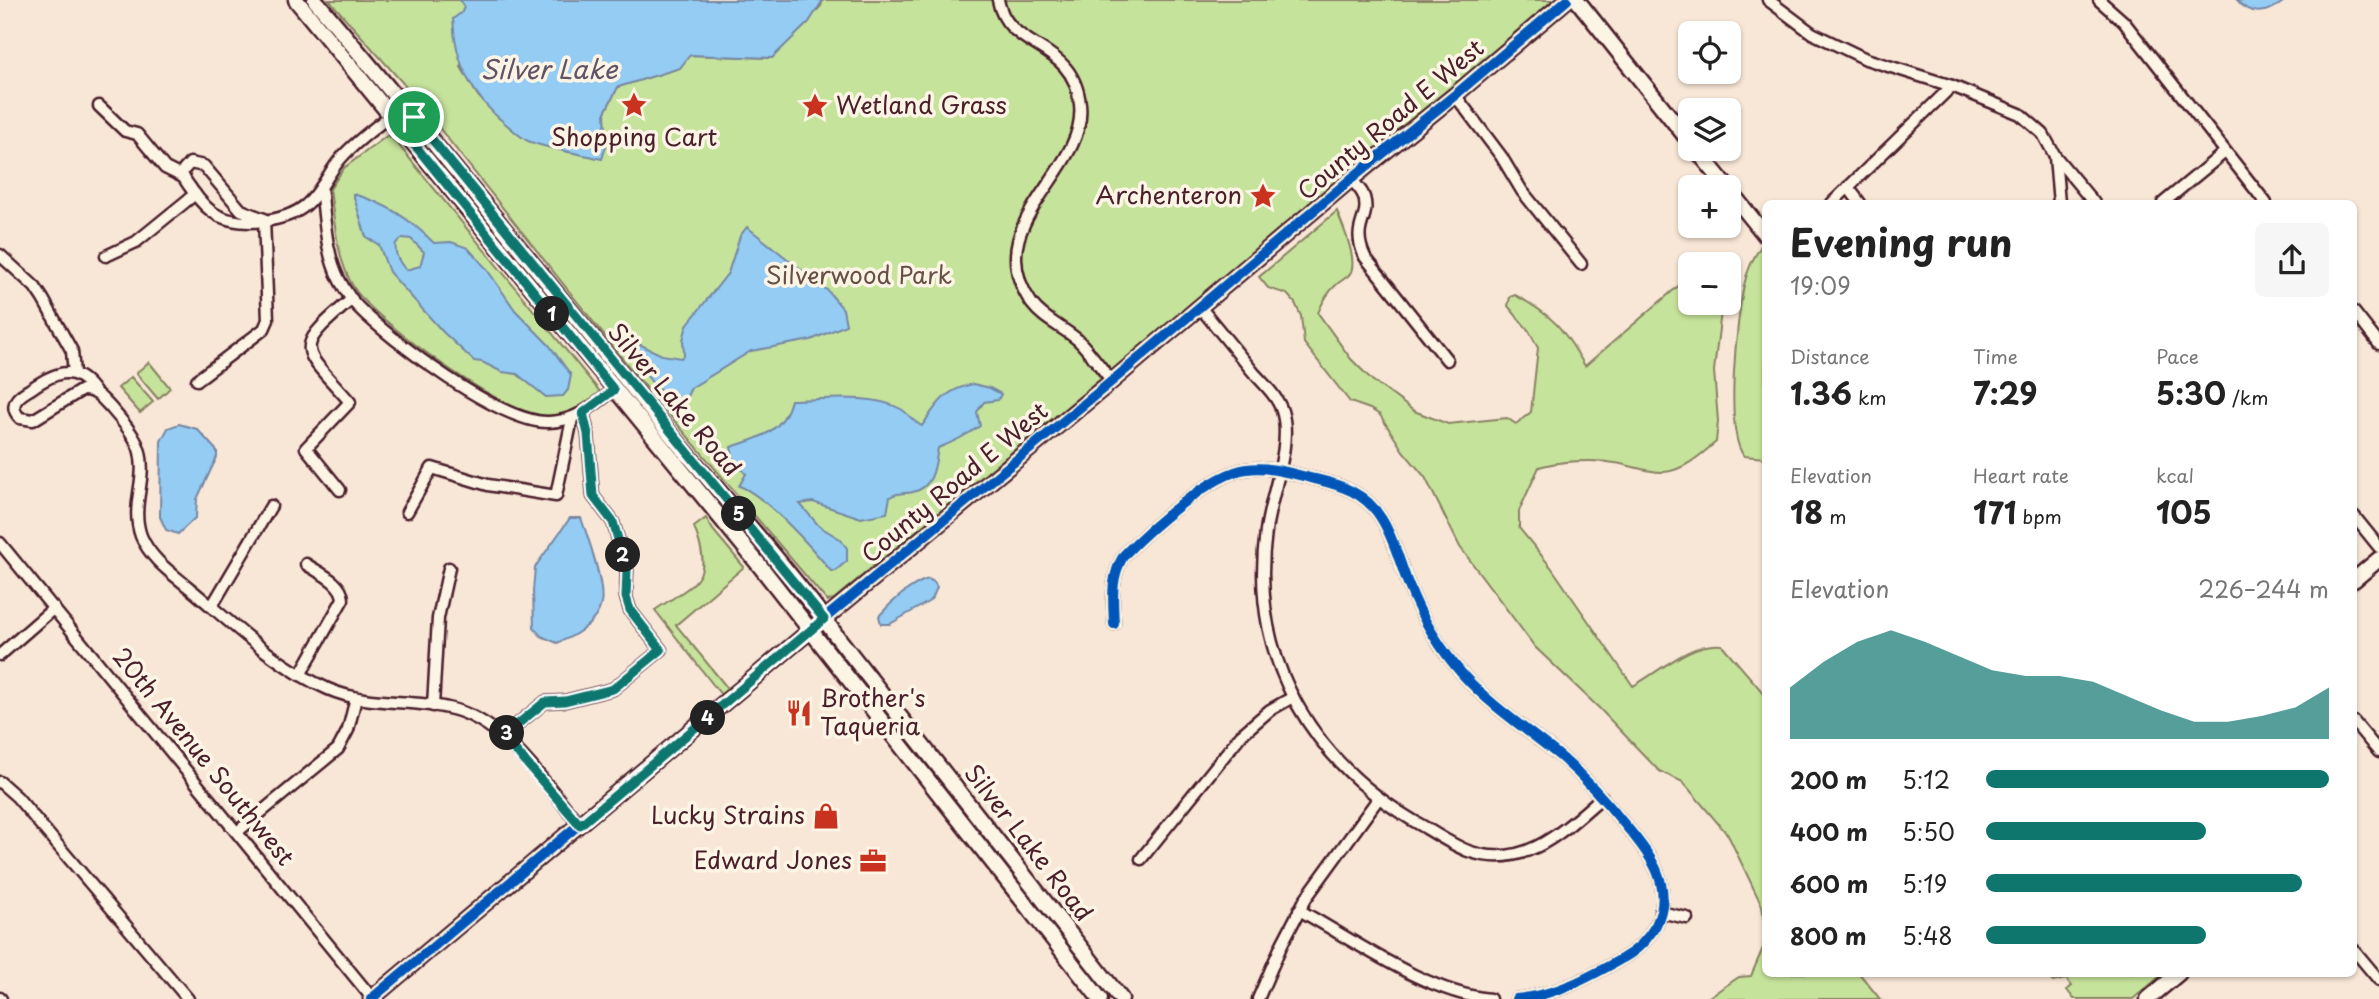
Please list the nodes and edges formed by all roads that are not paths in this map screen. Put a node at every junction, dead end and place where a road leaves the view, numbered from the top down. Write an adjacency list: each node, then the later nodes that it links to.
1 (296, 0): 12 (main road)
2 (315, 0): 10 (main road, Silver Lake Road)
3 (998, 0): 42 (street)
4 (1567, 0): 9 (main road, County Road E West)
5 (1577, 0): 13 (main road)
6 (1768, 0): 8 (street)
7 (2099, 0): 14 (street)
8 (1952, 86): 15 (street); 21 (street)
9 (1455, 95): 19 (main road, County Road E West); 34 (street)
10 (404, 105): 12 (street); 60 (main road, Silver Lake Road)
11 (99, 106): 18 (street)
12 (391, 116): 20 (street); 43 (main road)
13 (1678, 127)
14 (2225, 152): 27 (street); 28 (street)
15 (2055, 156): 25 (street); 26 (street)
16 (1706, 161): 17 (main road)
17 (1717, 175)
18 (183, 177): 22 (street); 30 (street)
19 (1350, 179): 36 (main road, County Road E West); 39 (street)
20 (321, 187): 30 (street); 35 (street)
21 (1847, 187): 23 (street); 24 (street)
22 (195, 194): 30 (street); 33 (street)
23 (1835, 200)
24 (1858, 200)
25 (2059, 200)
26 (2092, 200)
27 (2167, 200)
28 (2264, 200)
29 (1741, 205): 31 (main road)
30 (264, 219): 41 (street)
31 (1762, 231)
32 (0, 255): 40 (street)
33 (106, 256)
34 (1581, 264)
35 (352, 299): 46 (street); 48 (street)
36 (1200, 307): 42 (main road, County Road E West); 47 (street)
37 (2357, 316): 38 (street)
38 (2379, 344)
39 (1447, 360)
40 (74, 374): 44 (street); 44 (street)
41 (197, 380)
42 (1111, 381): 60 (main road, County Road E West)
43 (614, 390): 45 (street); 62 (main road)
44 (95, 392): 58 (street)
45 (583, 413): 46 (street); 69 (street)
46 (572, 418): 50 (street)
47 (1278, 471): 61 (street); 65 (street); 72 (street)
48 (340, 490)
49 (271, 506): 58 (street)
50 (407, 512)
51 (2357, 520): 53 (street)
52 (0, 543): 59 (street, 20th Avenue Southwest)
53 (2379, 547)
54 (2379, 559): 57 (main road)
55 (306, 564): 64 (street)
56 (449, 568): 67 (street)
57 (2357, 577)
58 (212, 606): 64 (street)
59 (54, 608): 63 (street); 75 (street, 20th Avenue Southwest)
60 (824, 619): 62 (main road, County Road E West); 86 (main road, Silver Lake Road)
61 (1114, 624)
62 (810, 630): 74 (main road, County Road E West); 85 (main road)
63 (0, 654)
64 (300, 675): 66 (street)
65 (1293, 697): 73 (street); 76 (street)
66 (356, 698): 67 (street); 75 (street)
67 (433, 706): 69 (street)
68 (2357, 725): 70 (street)
69 (503, 736): 74 (street)
70 (2377, 745)
71 (0, 782): 83 (street)
72 (1602, 797): 73 (street); 78 (street)
73 (1378, 799): 77 (street)
74 (580, 825): 84 (main road, County Road E West)
75 (237, 832): 84 (street, 20th Avenue Southwest)
76 (1141, 859)
77 (1299, 910): 87 (street); 88 (street)
78 (1660, 912): 79 (street); 89 (street)
79 (1687, 918)
80 (2357, 954): 82 (street)
81 (2174, 977): 90 (main road)
82 (2379, 980)
83 (188, 999)
84 (372, 999)
85 (1100, 999)
86 (1122, 999)
87 (1258, 999)
88 (1490, 999)
89 (1516, 999)
90 (2148, 999)

